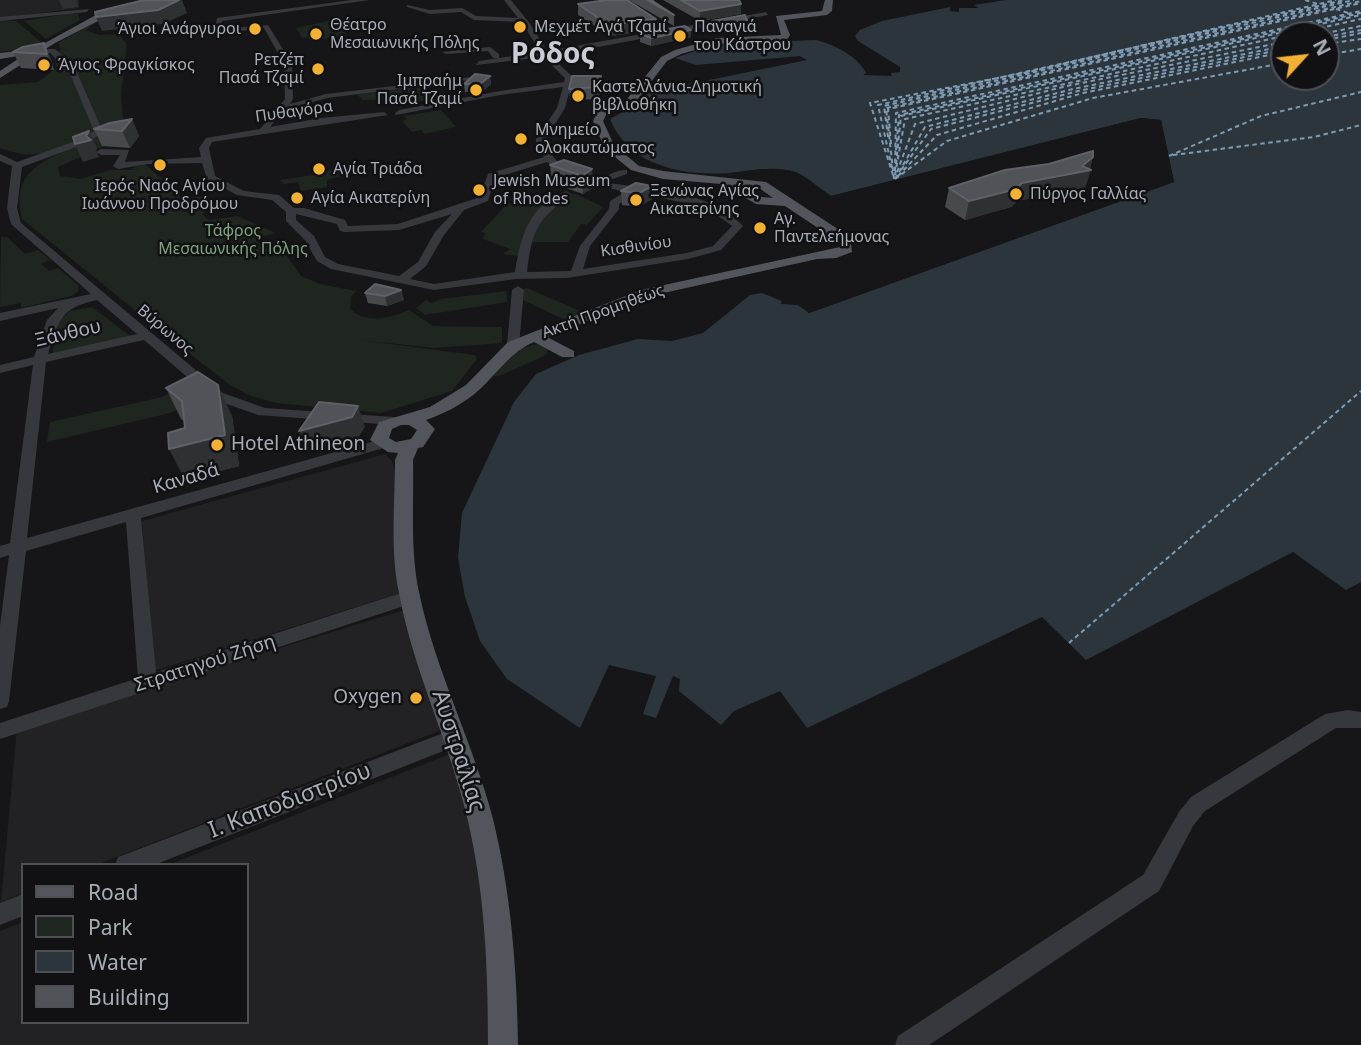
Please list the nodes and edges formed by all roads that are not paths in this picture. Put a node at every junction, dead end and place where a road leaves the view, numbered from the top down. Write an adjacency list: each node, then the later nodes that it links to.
1 (86, 0): 7 (street)
2 (156, 0): 9 (main road)
3 (367, 0): 24 (street)
4 (507, 0): 11 (street)
5 (830, 0): 35 (main road)
6 (409, 6): 11 (street)
7 (87, 10): 9 (street); 10 (street)
8 (766, 14): 13 (street)
9 (97, 18): 15 (main road)
10 (0, 19)
11 (523, 20): 17 (street)
12 (661, 26): 14 (street)
13 (697, 27): 14 (street)
14 (671, 33): 17 (street)
15 (38, 51): 18 (main road); 20 (main road); 28 (street)
16 (446, 52): 19 (street)
17 (545, 53): 19 (street); 22 (street)
18 (0, 55)
19 (479, 61): 21 (street)
20 (1, 74)
21 (493, 80): 23 (street); 24 (street)
22 (565, 86): 23 (street); 32 (street)
23 (507, 92): 25 (street)
24 (283, 108): 27 (street)
25 (399, 113)
26 (384, 115): 27 (street, Πυθαγόρα)
27 (264, 130): 33 (street, Πυθαγόρα)
28 (70, 148): 30 (street); 34 (street)
29 (102, 152): 33 (street)
30 (85, 153)
31 (0, 158): 34 (street)
32 (548, 159): 36 (street); 39 (street)
33 (205, 160): 40 (street)
34 (18, 166): 46 (street, Βύρωνος)
35 (630, 170): 36 (street); 43 (main road, Ακτή Προμηθέως)
36 (594, 182): 37 (street)
37 (634, 191): 41 (street); 41 (street, Κισθινίου)
38 (566, 194): 44 (street)
39 (460, 208): 40 (street); 42 (street)
40 (290, 211): 42 (street, Κισθινίου)
41 (576, 272): 44 (street, Κισθινίου)
42 (400, 281): 44 (street, Κισθινίου)
43 (693, 282): 45 (main road); 50 (main road, Ακτή Προμηθέως)
44 (519, 286): 51 (street)
45 (707, 294)
46 (97, 296): 47 (street); 49 (street, Βύρωνος)
47 (71, 302): 48 (street); 53 (street)
48 (0, 317)
49 (144, 336): 53 (street, Ξάνθου); 56 (street, Βύρωνος)
50 (535, 337): 51 (main road, Ακτή Προμηθέως); 52 (main road)
51 (513, 345): 55 (main road, Ακτή Προμηθέως)
52 (568, 354)
53 (40, 360): 54 (street, Ξάνθου); 59 (street)
54 (0, 369)
55 (424, 418): 56 (main road); 57 (main road)
56 (394, 421): 57 (main road)
57 (397, 450): 58 (street, Καναδά); 61 (main road, Αυστραλίας)
58 (133, 514): 59 (street, Καναδά); 62 (street)
59 (20, 546): 60 (street, Καναδά); 63 (street)
60 (0, 552)
61 (410, 597): 62 (street, Στρατηγού Ζήση); 66 (main road, Αυστραλίας)
62 (148, 683): 65 (street, Στρατηγού Ζήση)
63 (0, 701)
64 (1361, 720): 71 (street)
65 (0, 731)
66 (454, 738): 67 (street, Ι. Καποδιστρίου); 70 (main road, Αυστραλίας)
67 (131, 863)
68 (21, 906): 69 (street)
69 (0, 914)
70 (503, 1045)
71 (907, 1045)

